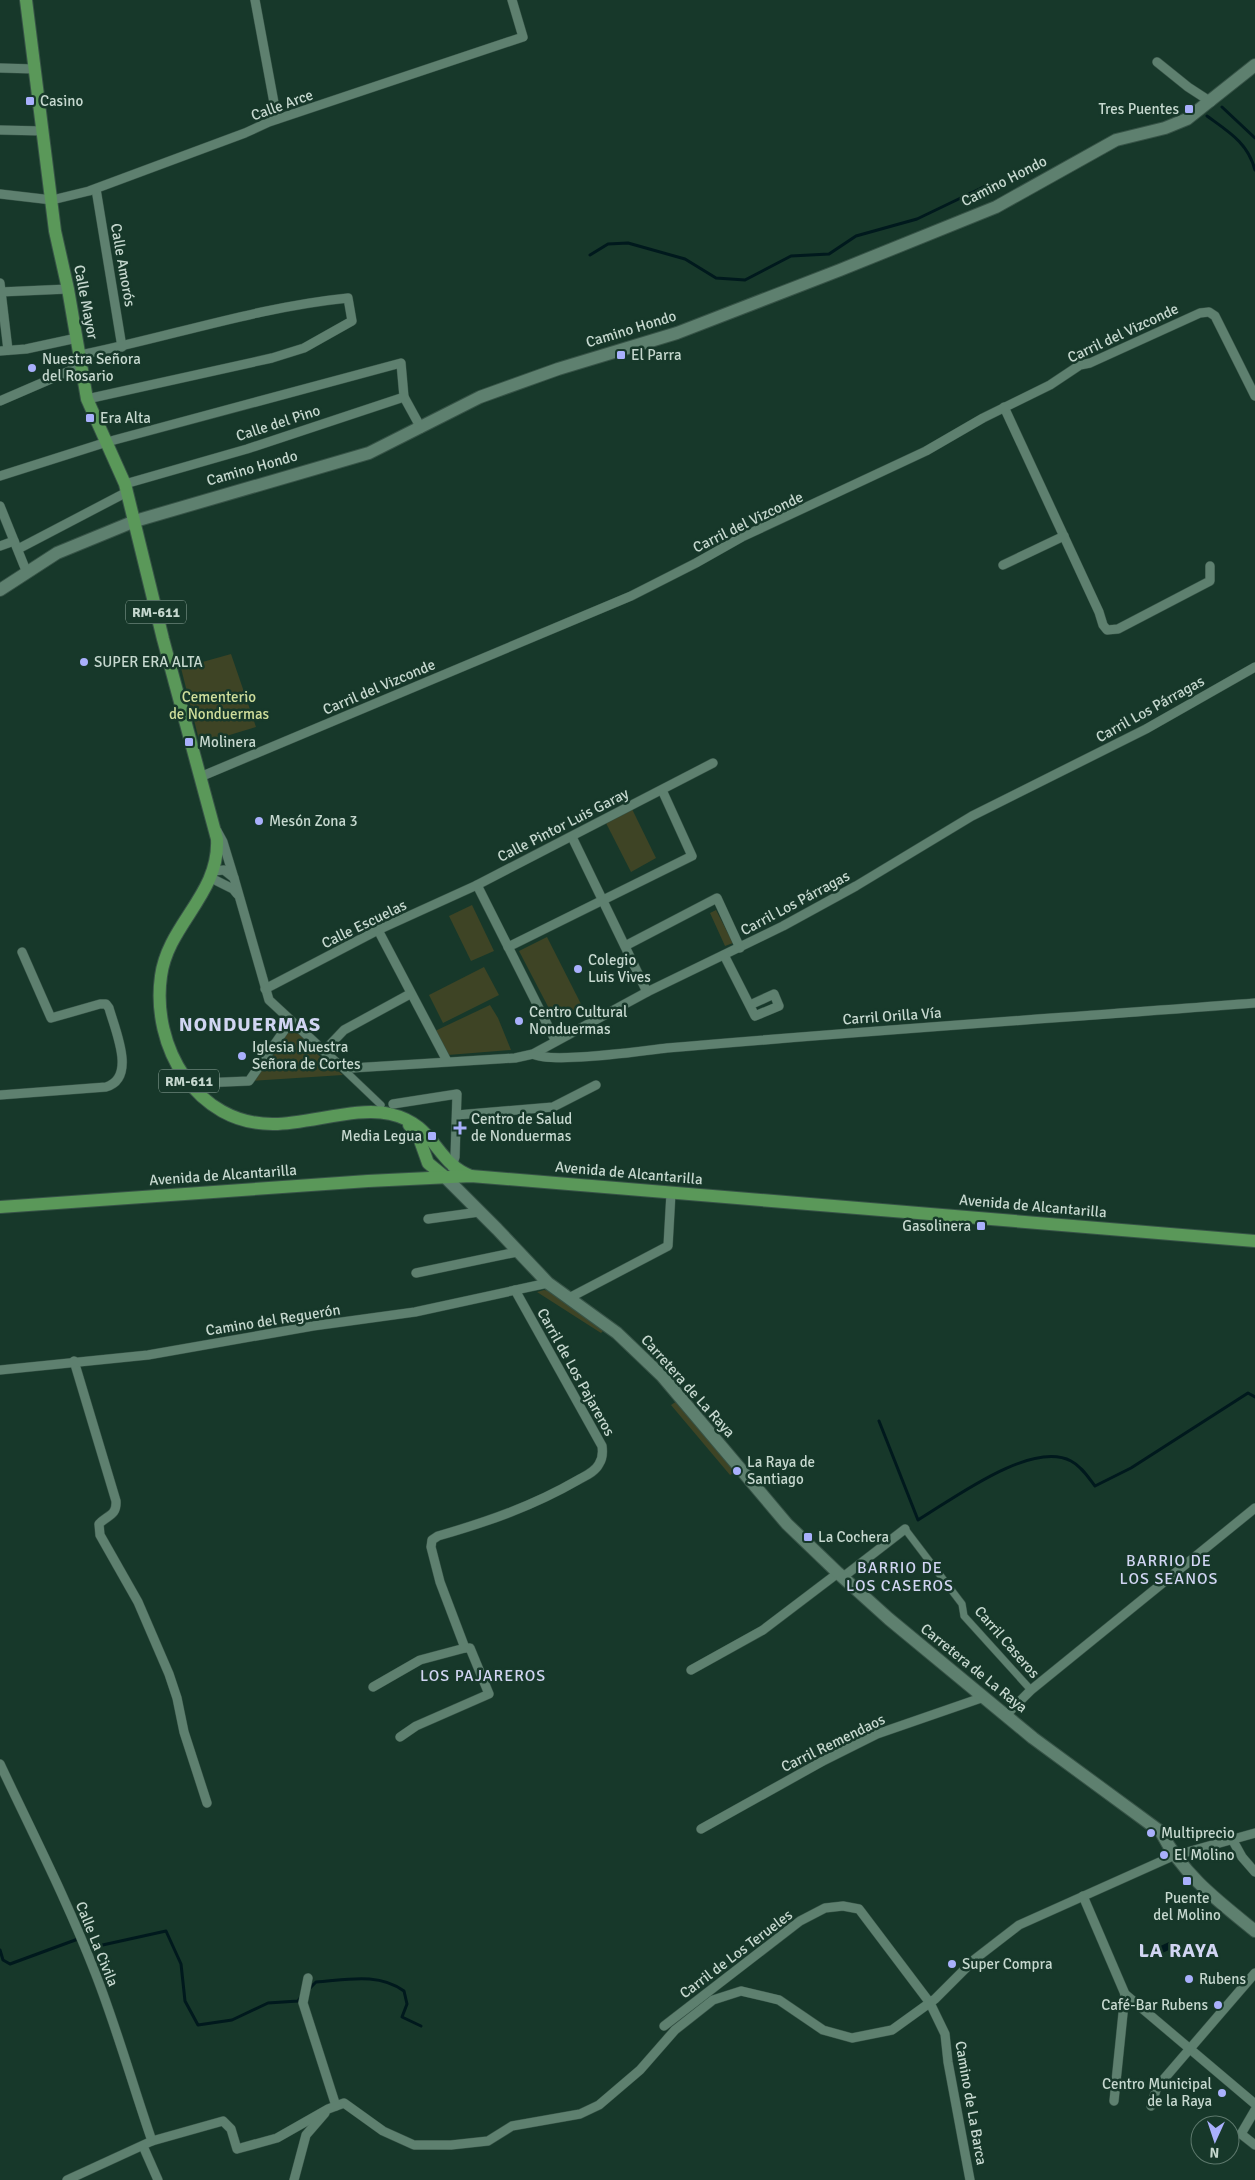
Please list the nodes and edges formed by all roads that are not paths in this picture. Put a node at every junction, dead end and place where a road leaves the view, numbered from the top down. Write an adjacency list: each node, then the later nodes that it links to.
1 (26, 0): 7 (main road, RM-611)
2 (255, 0): 9 (street)
3 (512, 0): 9 (street, Calle Arce)
4 (1157, 62): 8 (street)
5 (1255, 64): 8 (main road, Camino Hondo)
6 (0, 68): 7 (street)
7 (35, 69): 11 (main road, RM-611)
8 (1211, 102): 26 (main road, Camino Hondo)
9 (277, 119): 12 (street, Calle Arce)
10 (0, 130): 11 (street)
11 (44, 131): 14 (main road, RM-611)
12 (96, 189): 14 (street, Calle Arce); 18 (street, Calle Amorós)
13 (0, 194): 14 (street)
14 (52, 200): 16 (main road, Calle Mayor / RM-611)
15 (0, 289): 16 (street); 19 (street)
16 (68, 289): 17 (main road, Calle Mayor / RM-611)
17 (77, 338): 19 (street); 20 (main road, Calle Mayor / RM-611)
18 (122, 347): 20 (street); 23 (street)
19 (4, 351)
20 (80, 361): 23 (main road, Calle Mayor / RM-611); 24 (street)
21 (1255, 396): 25 (street, Carril del Vizconde)
22 (404, 397): 26 (street); 27 (street); 29 (street, Calle del Pino)
23 (87, 399): 27 (main road, Calle Mayor / RM-611)
24 (0, 401)
25 (1004, 407): 32 (street); 41 (street, Carril del Vizconde)
26 (421, 428): 31 (main road, Camino Hondo)
27 (107, 442): 28 (street); 29 (main road, Calle Mayor / RM-611)
28 (0, 476)
29 (126, 488): 31 (main road, Calle Mayor / RM-611); 33 (street, Calle del Pino)
30 (0, 506): 33 (street)
31 (135, 520): 37 (main road, Camino Hondo); 41 (main road, RM-611)
32 (1064, 536): 35 (street); 36 (street)
33 (16, 545): 34 (street, Calle del Pino); 37 (street)
34 (0, 546)
35 (1003, 565)
36 (1210, 566)
37 (27, 573): 38 (main road, Camino Hondo)
38 (0, 590)
39 (1255, 666): 53 (street, Carril Los Párragas)
40 (713, 763): 42 (street, Calle Pintor Luis Garay)
41 (200, 777): 43 (main road, RM-611)
42 (662, 790): 44 (street, Calle Pintor Luis Garay); 49 (street)
43 (216, 829): 45 (main road, RM-611); 46 (street)
44 (572, 837): 47 (street, Calle Pintor Luis Garay); 49 (street)
45 (212, 875): 46 (street); 48 (street); 71 (main road, RM-611)
46 (234, 878): 48 (street)
47 (477, 885): 50 (street, Calle Escuelas); 52 (street)
48 (237, 894): 56 (street)
49 (603, 900): 51 (street); 52 (street)
50 (378, 930): 56 (street, Calle Escuelas); 58 (street)
51 (625, 946): 53 (street); 57 (street)
52 (508, 947): 62 (street)
53 (740, 948): 55 (street, Carril Los Párragas)
54 (22, 952): 69 (street)
55 (724, 955): 57 (street, Carril Los Párragas); 60 (street)
56 (265, 989): 61 (street)
57 (647, 992): 62 (street, Carril Los Párragas)
58 (410, 994): 63 (street); 65 (street)
59 (1255, 1002): 64 (street, Carril Orilla Vía)
60 (750, 1005)
61 (290, 1022): 63 (street); 67 (street)
62 (555, 1040): 64 (street, Carril Los Párragas)
63 (324, 1051): 66 (street)
64 (533, 1054): 65 (street, Carril Los Párragas)
65 (447, 1061): 66 (street, Carril Los Párragas)
66 (338, 1064): 70 (street)
67 (201, 1083)
68 (596, 1085): 72 (street)
69 (0, 1095)
70 (381, 1105)
71 (395, 1110): 72 (street); 73 (main road, RM-611); 74 (main road)
72 (456, 1115): 75 (street)
73 (442, 1154): 74 (street); 75 (main road)
74 (425, 1158): 75 (main road); 76 (main road)
75 (448, 1172): 76 (main road, Avenida de Alcantarilla); 77 (main road, Avenida de Alcantarilla); 79 (main road, Carretera de La Raya)
76 (405, 1179): 78 (main road, Avenida de Alcantarilla)
77 (672, 1193): 81 (main road, Avenida de Alcantarilla); 86 (street)
78 (0, 1207)
79 (479, 1212): 80 (street); 82 (main road, Carretera de La Raya)
80 (428, 1219)
81 (1255, 1241)
82 (517, 1252): 83 (street); 84 (main road, Carretera de La Raya)
83 (416, 1273)
84 (548, 1283): 85 (street, Camino del Reguerón); 86 (main road, Carretera de La Raya)
85 (515, 1290): 87 (street, Camino del Reguerón); 92 (street, Carril de Los Pajareros)
86 (569, 1298): 91 (main road, Carretera de La Raya)
87 (74, 1361): 88 (street, Camino del Reguerón); 100 (street)
88 (0, 1370)
89 (1255, 1508): 95 (street)
90 (906, 1529): 91 (street, Carril Caseros); 95 (street, Carril Caseros)
91 (840, 1575): 93 (street, Carril Caseros); 96 (main road, Carretera de La Raya)
92 (465, 1648): 94 (street); 98 (street, Carril de Los Pajareros)
93 (691, 1670)
94 (373, 1686)
95 (1031, 1690): 97 (street)
96 (984, 1697): 97 (main road, Carretera de La Raya); 101 (street, Carril Remendaos)
97 (1006, 1716): 104 (main road, Carretera de La Raya)
98 (400, 1737)
99 (0, 1764): 119 (street, Calle La Civila)
100 (207, 1803)
101 (701, 1829)
102 (1255, 1833): 103 (street)
103 (1232, 1839): 104 (street); 105 (street)
104 (1173, 1856): 106 (street); 107 (main road, Carretera de La Raya)
105 (1255, 1872)
106 (1083, 1896): 110 (street); 111 (street)
107 (1255, 1932)
108 (1255, 1973): 113 (street)
109 (308, 1978): 117 (street)
110 (1125, 1994): 113 (street); 114 (street)
111 (930, 2003): 112 (street, Carril de Los Terueles); 117 (street); 125 (street, Camino de La Barca)
112 (664, 2026)
113 (1190, 2049): 115 (street); 116 (street)
114 (1114, 2101)
115 (1255, 2104)
116 (1151, 2106)
117 (332, 2107): 119 (street); 124 (street)
118 (1255, 2110): 120 (street)
119 (152, 2141): 121 (street)
120 (1255, 2145)
121 (143, 2146): 122 (street); 123 (street)
122 (67, 2180)
123 (158, 2180)
124 (294, 2180)
125 (970, 2180)

